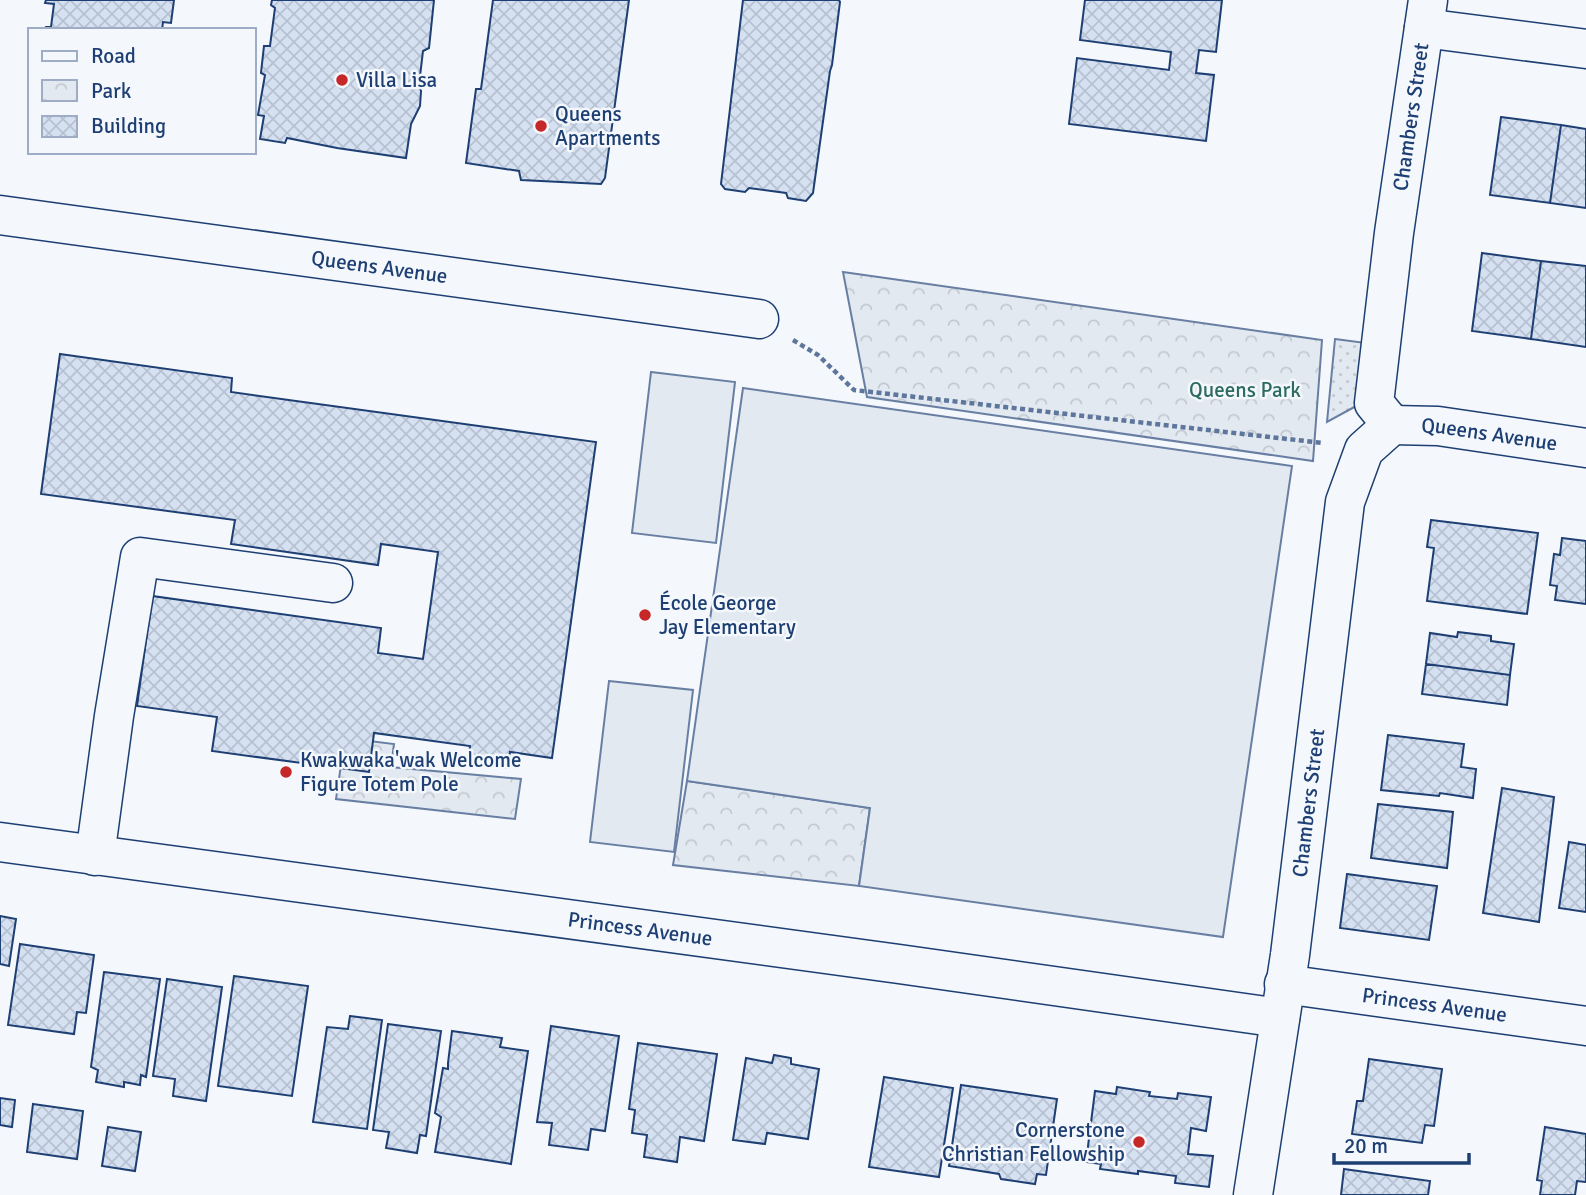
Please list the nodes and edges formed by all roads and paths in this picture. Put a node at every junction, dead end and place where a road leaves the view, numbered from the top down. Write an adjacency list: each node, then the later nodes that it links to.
1 (1426, 14): 2 (street); 5 (street, Chambers Street)
2 (1586, 49)
3 (0, 215): 4 (street, Queens Avenue)
4 (759, 320): 7 (path)
5 (1392, 425): 6 (street, Queens Avenue); 7 (street, Chambers Street)
6 (1586, 448)
7 (1364, 450): 11 (street, Chambers Street)
8 (332, 583): 10 (street)
9 (0, 842): 10 (street, Princess Avenue)
10 (95, 856): 11 (street, Princess Avenue)
11 (1282, 1001): 12 (street, Princess Avenue); 13 (street, Chambers Street)
12 (1586, 1026)
13 (1253, 1195)

